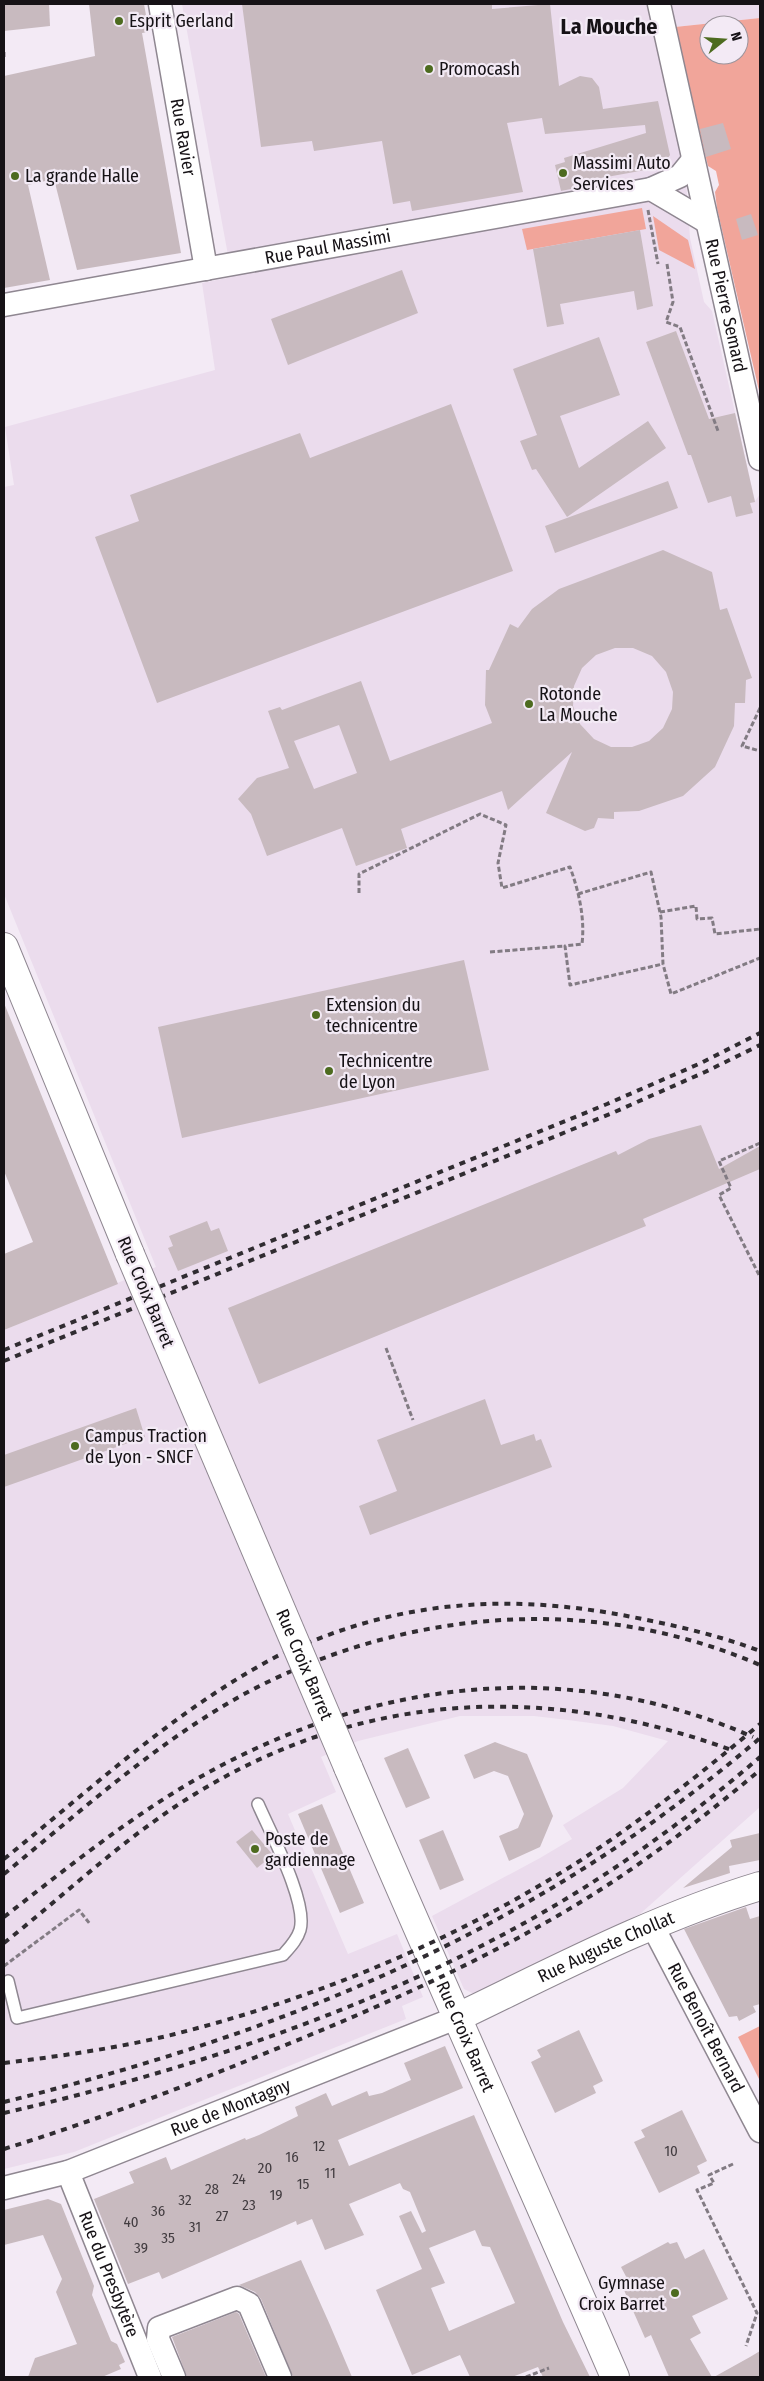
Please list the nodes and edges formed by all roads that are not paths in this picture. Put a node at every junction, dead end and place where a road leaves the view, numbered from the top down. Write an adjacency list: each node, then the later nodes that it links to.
1 (160, 4): 6 (street, Rue Ravier)
2 (659, 4): 3 (street, Rue Pierre Semard)
3 (693, 160): 4 (street, Rue Paul Massimi); 5 (street, Rue Pierre Semard)
4 (649, 198): 5 (street); 6 (street, Rue Paul Massimi)
5 (707, 222): 8 (street, Rue Pierre Semard)
6 (206, 269): 7 (street, Rue Paul Massimi)
7 (4, 305)
8 (760, 459)
9 (4, 947): 14 (street, Rue Croix Barret, bridge)
10 (258, 1804): 13 (lane)
11 (760, 1886): 12 (street, Rue Auguste Chollat)
12 (652, 1925): 14 (street, Rue Auguste Chollat); 15 (street, Rue Benoît Bernard)
13 (8, 1981)
14 (456, 2018): 16 (street, Rue de Montagny); 21 (street, Rue Croix Barret)
15 (760, 2131)
16 (68, 2172): 17 (street, Rue de Montagny); 18 (street, Rue du Presbytère)
17 (4, 2188)
18 (148, 2376)
19 (174, 2377): 20 (street)
20 (280, 2377)
21 (615, 2377)

